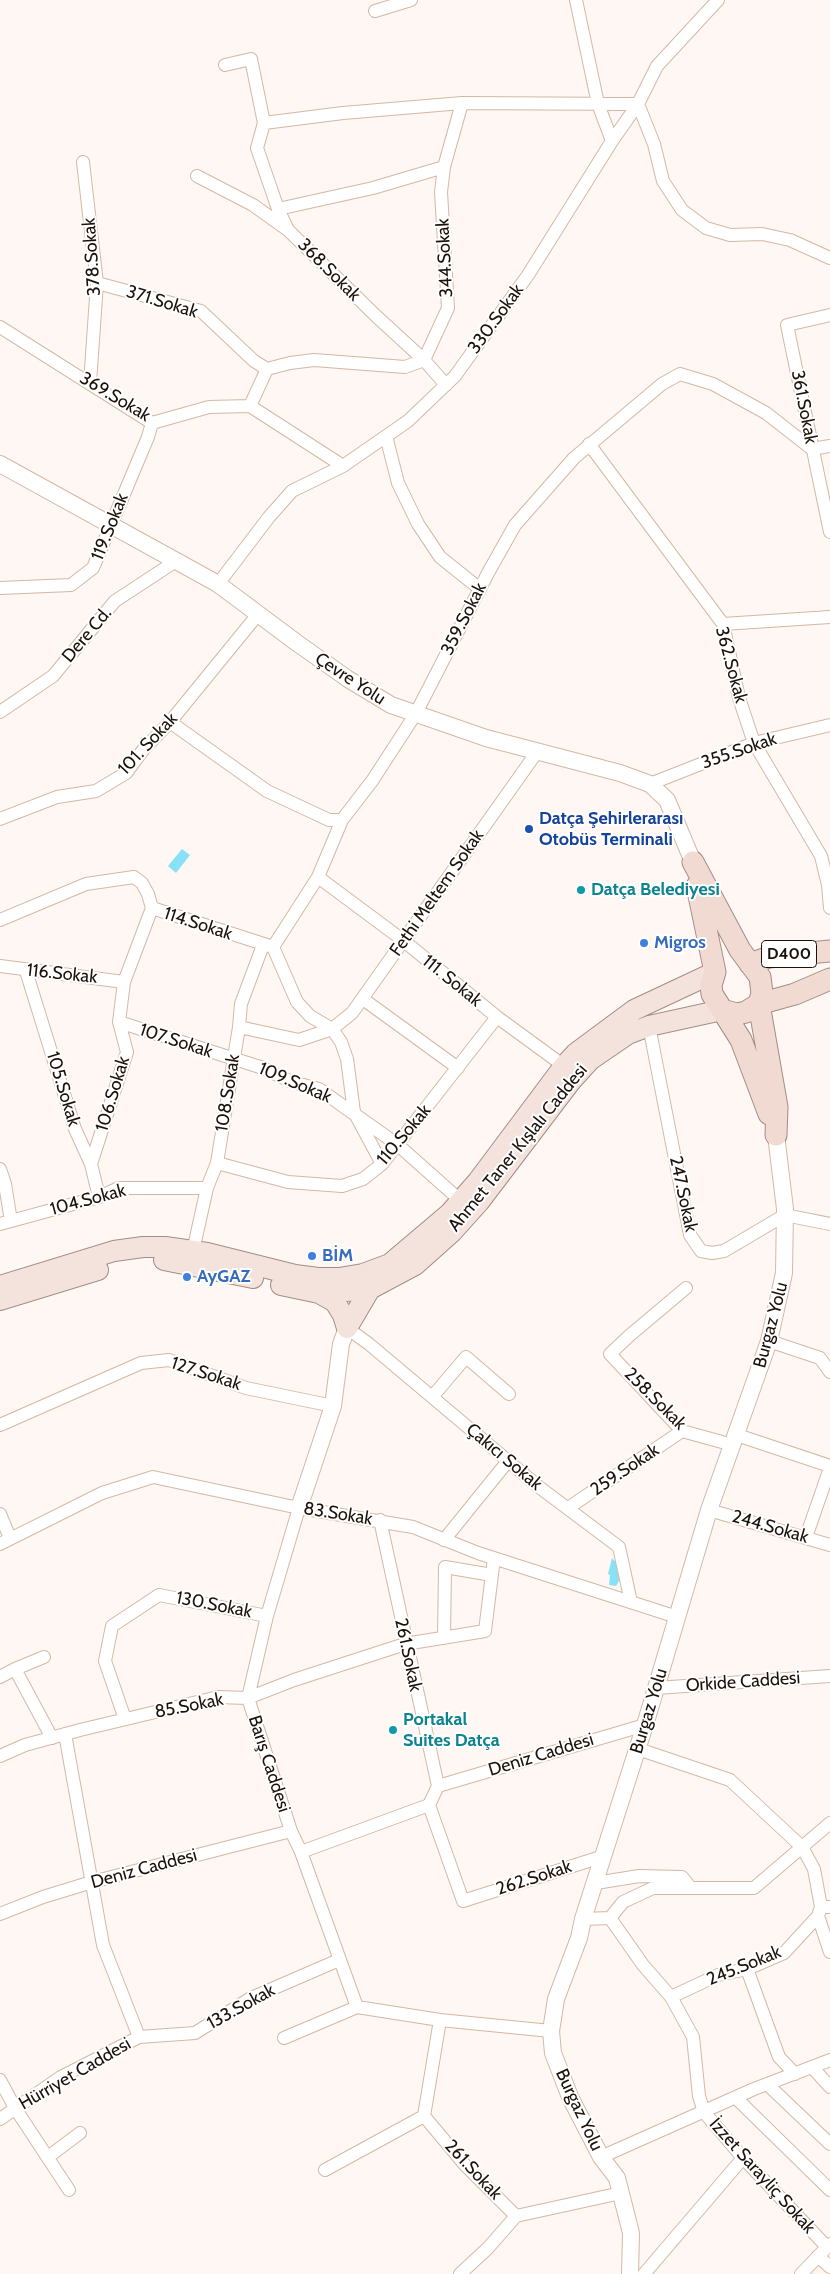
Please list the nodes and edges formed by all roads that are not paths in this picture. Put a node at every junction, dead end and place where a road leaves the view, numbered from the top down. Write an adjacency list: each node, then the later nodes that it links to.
1 (411, 0): 4 (street)
2 (576, 0): 7 (street)
3 (718, 0): 8 (street, 330.Sokak)
4 (375, 11)
5 (225, 65): 9 (street)
6 (462, 103): 7 (street); 9 (street); 12 (street, 344.Sokak)
7 (598, 104): 8 (street); 10 (street)
8 (638, 104): 10 (street, 330.Sokak); 16 (street)
9 (264, 123): 14 (street)
10 (612, 141): 23 (street, 330.Sokak)
11 (83, 162): 17 (street, 378.Sokak)
12 (444, 167): 14 (street); 20 (street, 344.Sokak)
13 (197, 176): 15 (street, 368.Sokak)
14 (278, 209): 15 (street)
15 (288, 230): 20 (street, 368.Sokak)
16 (830, 258)
17 (97, 283): 21 (street, 371.Sokak); 22 (street, 378.Sokak)
18 (830, 314): 29 (street, 361.Sokak)
19 (0, 327): 22 (street, 369.Sokak)
20 (424, 360): 21 (street); 23 (street, 368.Sokak)
21 (268, 369): 24 (street)
22 (90, 383): 25 (street, 369.Sokak)
23 (446, 385): 26 (street, 330.Sokak)
24 (250, 406): 25 (street, 369.Sokak); 31 (street)
25 (152, 423): 32 (street, 119.Sokak)
26 (386, 436): 31 (street, 330.Sokak); 37 (street)
27 (589, 444): 29 (street, 359.Sokak); 37 (street, 359.Sokak); 40 (street, 362.Sokak)
28 (830, 446): 29 (street)
29 (812, 449): 33 (street, 361.Sokak)
30 (0, 464): 32 (street, Çevre Yolu)
31 (343, 466): 35 (street, 330.Sokak)
32 (111, 525): 34 (street, Çevre Yolu); 36 (street, 119.Sokak)
33 (830, 532)
34 (176, 561): 35 (street, Çevre Yolu); 41 (street, Dere Cd.)
35 (218, 584): 38 (street, Çevre Yolu)
36 (0, 588)
37 (480, 589): 42 (street, 359.Sokak)
38 (259, 613): 42 (street, Çevre Yolu); 43 (street, 101. Sokak)
39 (830, 618): 40 (street)
40 (723, 624): 45 (street, 362.Sokak)
41 (0, 712)
42 (415, 715): 46 (street, Çevre Yolu); 49 (street, 359.Sokak)
43 (170, 722): 48 (street, 101. Sokak); 49 (street)
44 (830, 725): 45 (street, 355.Sokak)
45 (754, 743): 47 (street, 355.Sokak); 53 (street, 362.Sokak)
46 (537, 752): 47 (street, Çevre Yolu); 55 (street, Fethi Meltem Sokak)
47 (650, 784): 50 (street, Çevre Yolu)
48 (0, 818)
49 (342, 820): 51 (street, 359.Sokak)
50 (692, 862): 58 (highway); 61 (highway)
51 (318, 877): 55 (street, 111. Sokak); 56 (street, 359.Sokak)
52 (152, 908): 54 (street, 114.Sokak); 56 (street, 114.Sokak); 63 (street, 106.Sokak)
53 (830, 908)
54 (0, 920)
55 (404, 941): 64 (street, Fethi Meltem Sokak); 67 (street, 111. Sokak)
56 (268, 946): 70 (street, 108.Sokak); 71 (street)
57 (830, 951): 58 (highway, D400)
58 (750, 964): 61 (highway, D400); 65 (highway)
59 (0, 966): 60 (street, 116.Sokak)
60 (26, 971): 63 (street, 116.Sokak); 79 (street, 105.Sokak)
61 (715, 972): 66 (highway); 73 (main road, Ahmet Taner Kışlalı Caddesi)
62 (830, 979): 65 (highway, D400)
63 (124, 982): 68 (street, 106.Sokak)
64 (363, 999): 71 (street, Fethi Meltem Sokak); 74 (street)
65 (759, 1004): 66 (highway, D400); 76 (highway)
66 (722, 1010): 69 (main road, Ahmet Taner Kışlalı Caddesi); 76 (highway)
67 (497, 1018): 73 (street, 111. Sokak); 74 (street, 110.Sokak)
68 (119, 1022): 72 (street, 107.Sokak); 79 (street, 106.Sokak)
69 (649, 1026): 85 (street, 247.Sokak); 91 (main road, Ahmet Taner Kışlalı Caddesi)
70 (239, 1028): 71 (street); 72 (street, 108.Sokak)
71 (332, 1029): 75 (street, 109.Sokak)
72 (233, 1059): 75 (street, 109.Sokak); 78 (street, 108.Sokak)
73 (564, 1066): 84 (main road, Ahmet Taner Kışlalı Caddesi)
74 (458, 1068): 77 (street, 110.Sokak)
75 (354, 1112): 77 (street, 109.Sokak); 80 (street, 109.Sokak)
76 (776, 1135): 85 (street, Burgaz Yolu)
77 (398, 1144): 80 (street, 110.Sokak); 84 (street, 109.Sokak)
78 (217, 1163): 80 (street, 110.Sokak); 82 (street, 108.Sokak)
79 (91, 1164): 83 (street, 105.Sokak)
80 (382, 1164)
81 (0, 1170): 86 (street)
82 (207, 1188): 83 (street, 104.Sokak); 88 (street, 108.Sokak)
83 (99, 1197): 86 (street, 104.Sokak)
84 (461, 1201): 88 (main road, Ahmet Taner Kışlalı Caddesi)
85 (785, 1215): 87 (street); 95 (street, Burgaz Yolu)
86 (6, 1222)
87 (830, 1224)
88 (193, 1251): 89 (main road, Ahmet Taner Kışlalı Caddesi)
89 (0, 1286)
90 (686, 1288): 101 (street, 258.Sokak)
91 (370, 1289): 92 (main road, Ahmet Taner Kışlalı Caddesi); 94 (main road)
92 (319, 1293): 93 (main road, Ahmet Taner Kışlalı Caddesi); 94 (main road)
93 (0, 1300)
94 (347, 1328): 98 (street, Çakıcı Sokak); 99 (street, Barış Caddesi)
95 (769, 1341): 96 (street); 102 (street, Burgaz Yolu)
96 (830, 1372)
97 (509, 1394): 98 (street)
98 (432, 1397): 103 (street, Çakıcı Sokak)
99 (334, 1406): 100 (street, 127.Sokak); 105 (street, Barış Caddesi)
100 (0, 1425)
101 (682, 1431): 102 (street, 258.Sokak); 106 (street, 259.Sokak)
102 (735, 1440): 104 (street, 258.Sokak); 107 (street, Burgaz Yolu)
103 (508, 1461): 106 (street, Çakıcı Sokak); 111 (street)
104 (830, 1467): 110 (street)
105 (299, 1508): 109 (street, 83.Sokak); 112 (street, 83.Sokak); 117 (street, Barış Caddesi)
106 (568, 1508): 116 (street, Çakıcı Sokak)
107 (710, 1510): 110 (street, 244.Sokak); 118 (street, Burgaz Yolu)
108 (0, 1514): 112 (street)
109 (380, 1520): 111 (street, 83.Sokak); 120 (street, 261.Sokak)
110 (806, 1537): 113 (street, 244.Sokak)
111 (444, 1540): 114 (street, 83.Sokak)
112 (5, 1541)
113 (830, 1545)
114 (494, 1558): 115 (street); 116 (street, 83.Sokak)
115 (492, 1575): 119 (street, 85.Sokak); 119 (street)
116 (631, 1602): 118 (street, 83.Sokak)
117 (267, 1616): 126 (street, Barış Caddesi); 127 (street, 130.Sokak)
118 (677, 1617): 125 (street, Burgaz Yolu)
119 (444, 1638): 120 (street, 85.Sokak)
120 (405, 1644): 126 (street, 85.Sokak); 133 (street, 261.Sokak)
121 (44, 1657): 122 (street)
122 (15, 1669): 124 (street); 130 (street)
123 (830, 1676): 125 (street, Orkide Caddesi)
124 (0, 1677)
125 (656, 1688): 128 (street, Burgaz Yolu)
126 (248, 1698): 127 (street, 85.Sokak); 136 (street, Barış Caddesi)
127 (124, 1719): 129 (street, 85.Sokak)
128 (645, 1724): 131 (street, Burgaz Yolu); 133 (street, Deniz Caddesi)
129 (65, 1734): 130 (street, 85.Sokak); 140 (street, Hürriyet Caddesi)
130 (52, 1738): 132 (street, 85.Sokak)
131 (638, 1748): 137 (street); 139 (street, Burgaz Yolu)
132 (0, 1756)
133 (438, 1786): 134 (street)
134 (429, 1805): 138 (street); 139 (street, 262.Sokak)
135 (830, 1823): 137 (street)
136 (291, 1831): 138 (street, Barış Caddesi); 140 (street, Deniz Caddesi)
137 (802, 1847): 142 (street); 143 (street)
138 (301, 1852): 148 (street, Barış Caddesi)
139 (604, 1856): 141 (street, Burgaz Yolu)
140 (92, 1882): 144 (street, Deniz Caddesi); 154 (street, Hürriyet Caddesi)
141 (596, 1883): 142 (street); 146 (street, Burgaz Yolu)
142 (690, 1886): 145 (street)
143 (823, 1910): 147 (street); 149 (street, 245.Sokak)
144 (0, 1914)
145 (610, 1918): 146 (street); 150 (street, İzzet Sarayliç Sokak)
146 (583, 1919): 153 (street, Burgaz Yolu)
147 (830, 1952)
148 (339, 1960): 151 (street, Barış Caddesi); 154 (street, 133.Sokak)
149 (746, 1969): 150 (street, 245.Sokak); 158 (street)
150 (671, 1997): 164 (street, İzzet Sarayliç Sokak)
151 (357, 2007): 152 (street); 155 (street)
152 (440, 2020): 153 (street); 165 (street)
153 (551, 2031): 170 (street, Burgaz Yolu)
154 (139, 2037): 163 (street, Hürriyet Caddesi)
155 (284, 2038)
156 (830, 2060): 157 (street)
157 (812, 2067): 158 (street); 161 (street)
158 (795, 2074): 160 (street)
159 (0, 2080): 163 (street)
160 (767, 2084): 162 (street); 168 (street)
161 (830, 2088)
162 (736, 2098): 164 (street); 174 (street)
163 (15, 2108): 166 (street, Hürriyet Caddesi); 169 (street)
164 (704, 2112): 170 (street); 171 (street, İzzet Sarayliç Sokak)
165 (424, 2116): 172 (street); 176 (street, 261.Sokak)
166 (0, 2120)
167 (80, 2133): 169 (street)
168 (830, 2144)
169 (48, 2157): 173 (street)
170 (601, 2157): 175 (street, Burgaz Yolu)
171 (743, 2158): 177 (street, İzzet Sarayliç Sokak); 181 (street)
172 (324, 2170)
173 (69, 2190)
174 (830, 2190)
175 (621, 2193): 176 (street, 261.Sokak); 180 (street, Burgaz Yolu)
176 (516, 2216): 179 (street)
177 (825, 2249): 178 (street, İzzet Sarayliç Sokak); 182 (street)
178 (830, 2267)
179 (460, 2274)
180 (630, 2274)
181 (644, 2274)
182 (801, 2274)

